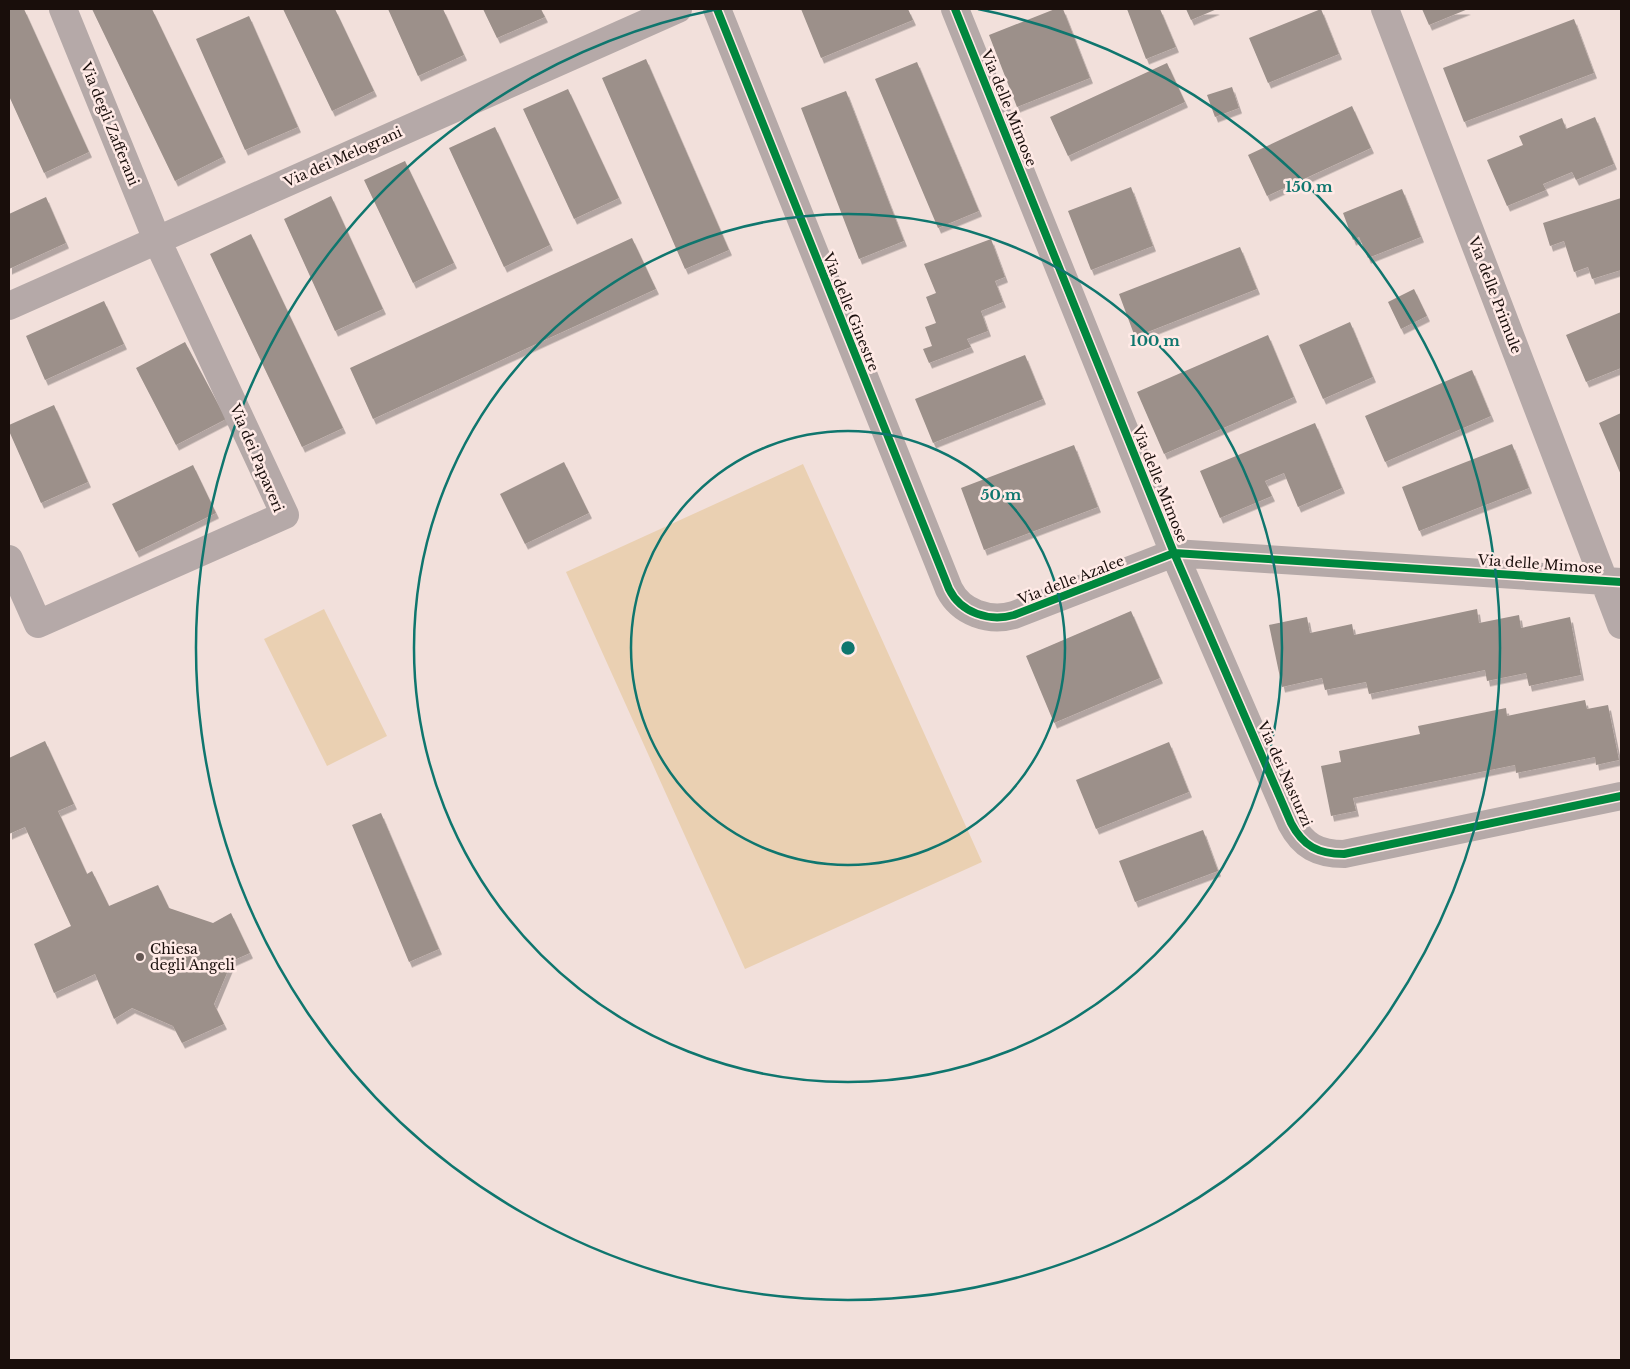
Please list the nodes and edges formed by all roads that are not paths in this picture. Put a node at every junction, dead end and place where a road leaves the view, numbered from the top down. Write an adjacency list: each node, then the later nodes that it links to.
1 (63, 9): 6 (street, Via degli Zafferani)
2 (678, 9): 6 (street, Via dei Melograni)
3 (717, 9): 11 (street, Via delle Ginestre)
4 (955, 9): 8 (street, Via delle Mimose)
5 (1385, 9): 10 (street, Via delle Primule)
6 (157, 240): 7 (street, Via dei Melograni); 9 (street, Via dei Papaveri)
7 (9, 306)
8 (1174, 553): 10 (street, Via delle Mimose); 11 (street, Via delle Azalee); 13 (street, Via dei Nasturzi)
9 (9, 559)
10 (1613, 581): 12 (street)
11 (976, 614)
12 (1621, 625)
13 (1621, 796)

